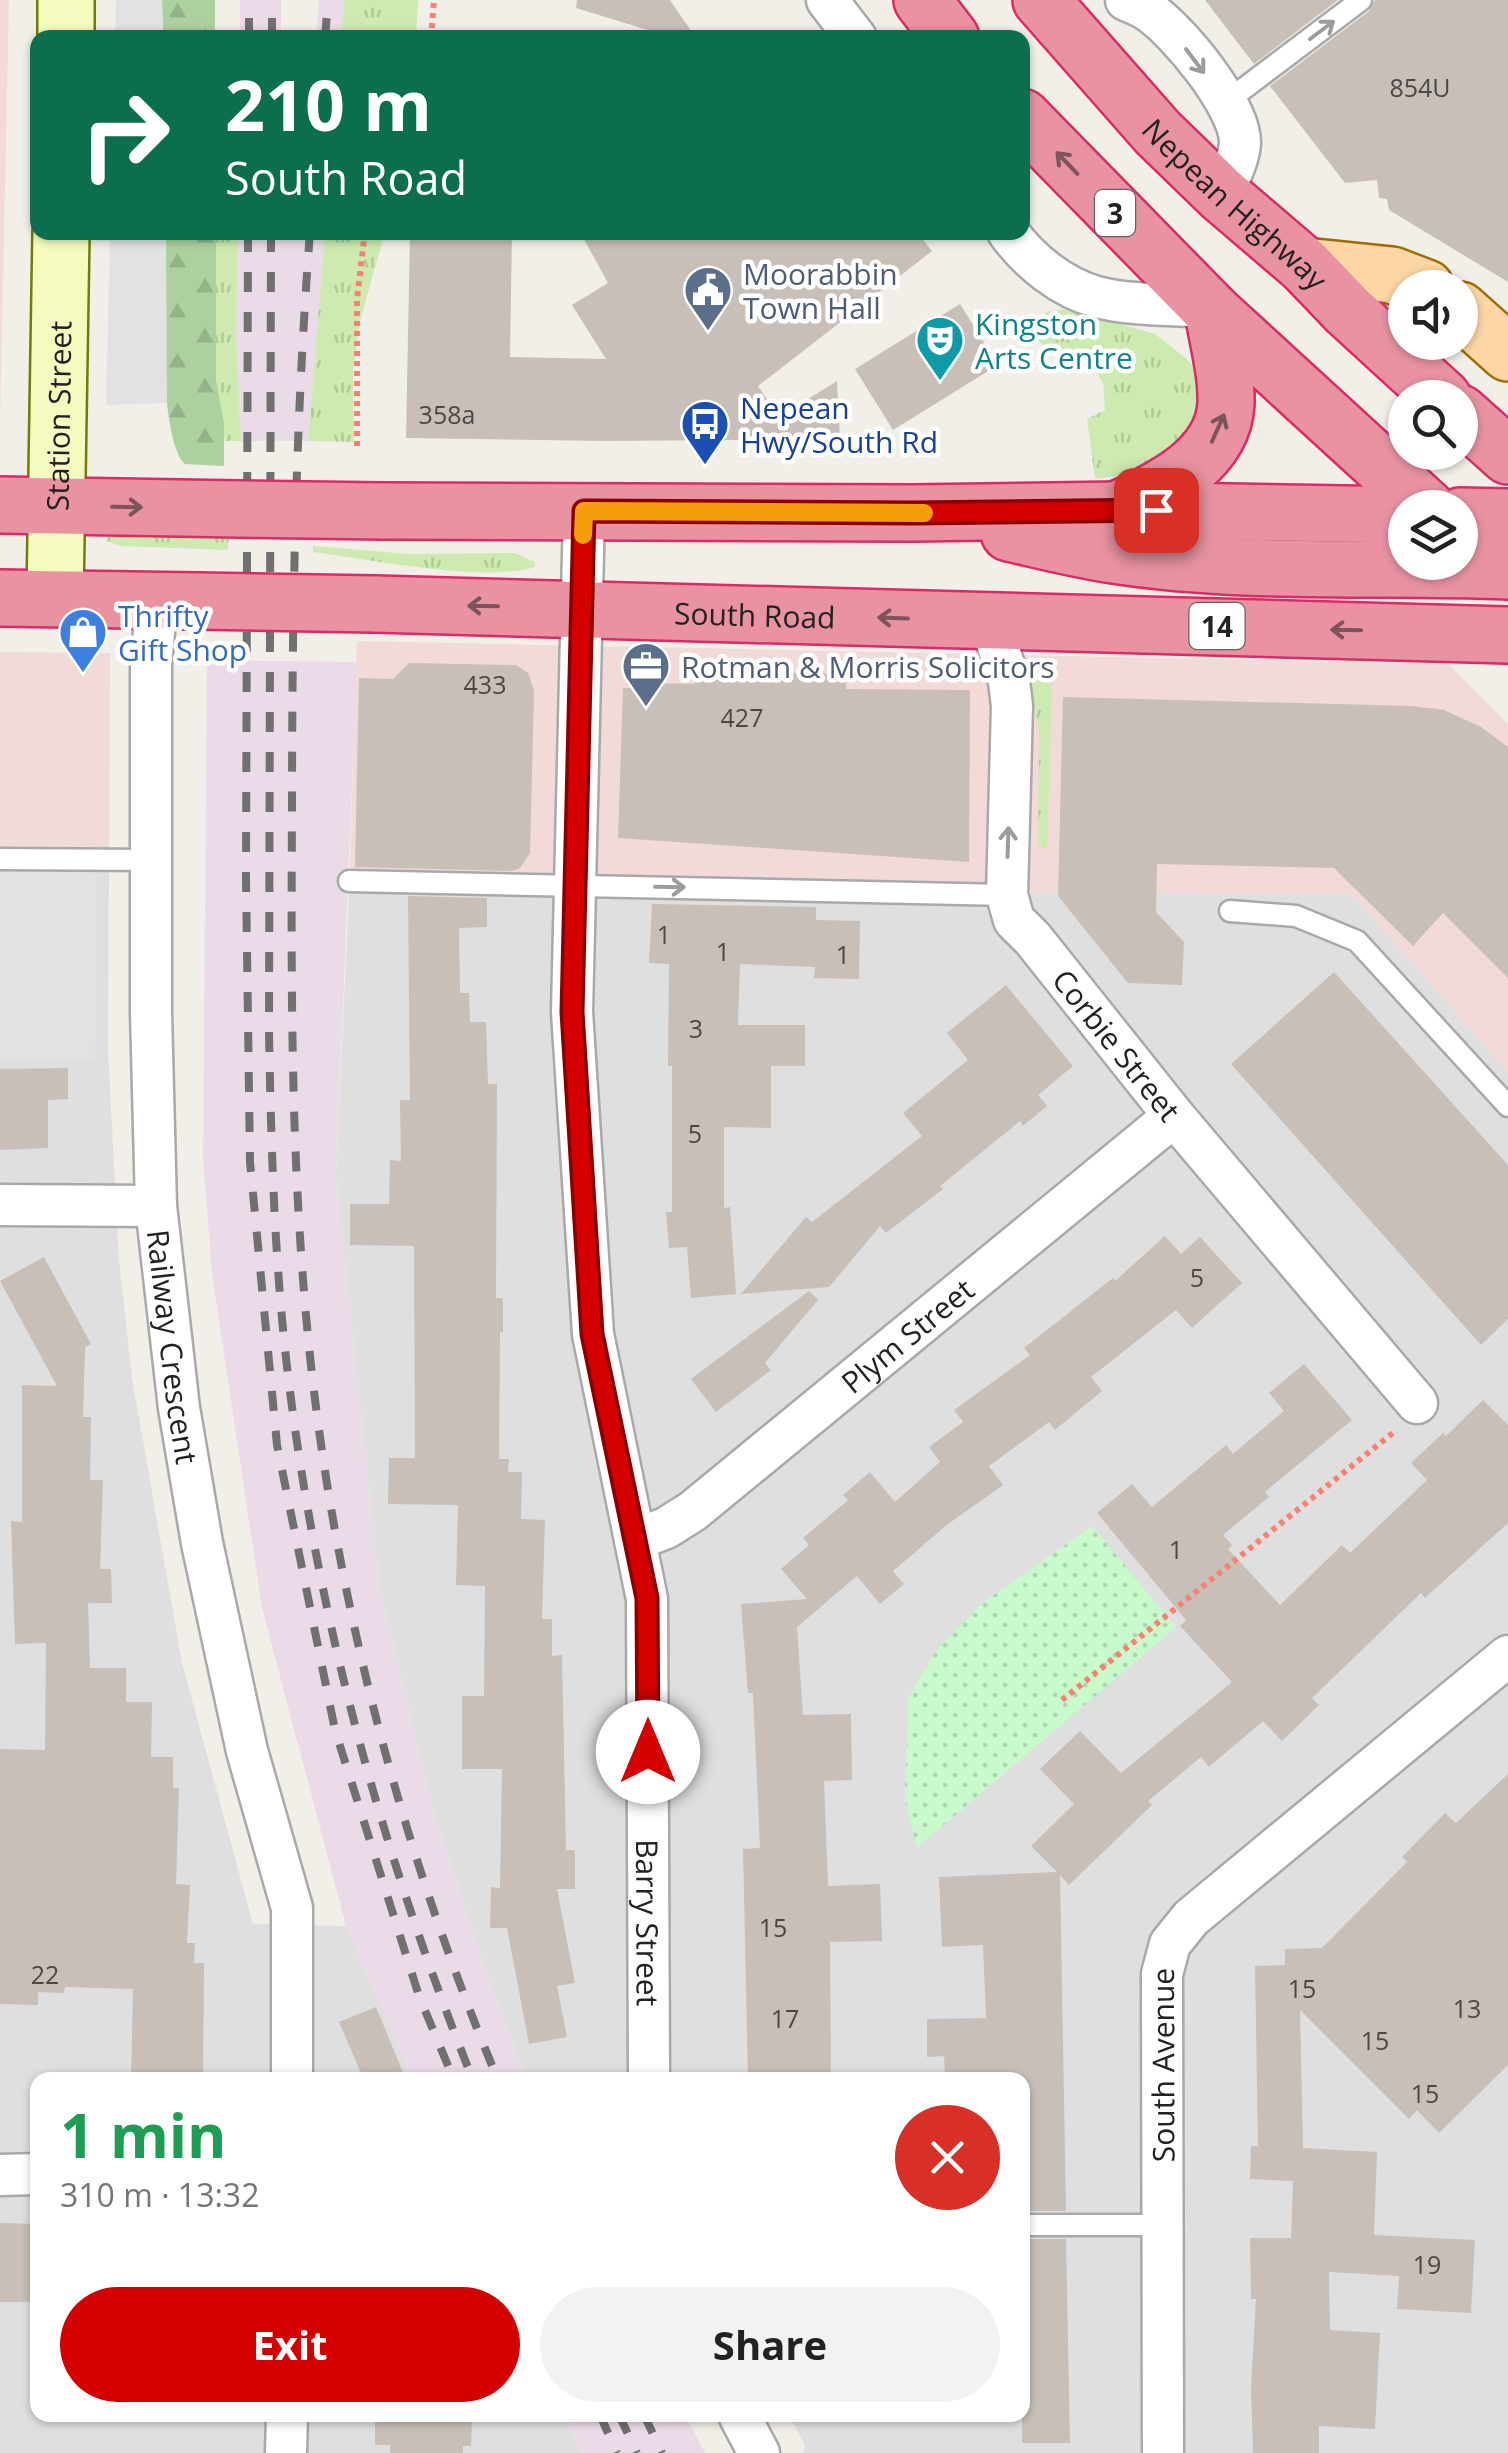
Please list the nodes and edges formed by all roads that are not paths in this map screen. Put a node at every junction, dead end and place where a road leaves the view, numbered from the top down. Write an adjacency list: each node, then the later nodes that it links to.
1 (66, 0): 7 (main road)
2 (827, 0): 8 (street)
3 (922, 0): 9 (highway)
4 (1041, 0): 12 (highway, Nepean Highway)
5 (1126, 0): 10 (street, one-way to 10)
6 (1362, 0): 10 (lane, one-way to 6)
7 (66, 30)
8 (850, 30)
9 (945, 30)
10 (1226, 102): 12 (street)
11 (1030, 125): 17 (highway, 3, one-way to 11)
12 (1222, 195): 15 (highway, Nepean Highway)
13 (61, 240): 25 (main road, Station Street)
14 (1014, 240): 17 (street)
15 (1305, 266): 16 (main road); 20 (highway, Nepean Highway)
16 (1388, 275)
17 (1211, 310): 23 (highway, 3); 26 (highway, one-way to 17)
18 (1478, 326): 19 (main road)
19 (1508, 353)
20 (1423, 380)
21 (1478, 429): 22 (highway)
22 (1508, 456)
23 (1407, 490)
24 (0, 505): 25 (highway)
25 (58, 506): 27 (highway, one-way to 27, bridge); 34 (main road, Station Street)
26 (1118, 510): 28 (highway); 29 (highway)
27 (584, 511): 28 (highway); 36 (street, Barry Street)
28 (913, 513): 32 (highway)
29 (1388, 515)
30 (1478, 516): 31 (highway)
31 (1508, 517)
32 (1493, 564)
33 (0, 598): 34 (highway, South Road / 14)
34 (55, 598): 35 (highway, South Road / 14)
35 (178, 601): 36 (highway, South Road / 14, one-way to 35, bridge); 42 (street, Railway Crescent)
36 (581, 608): 37 (highway, South Road / 14, one-way to 36); 44 (street, Barry Street)
37 (990, 621): 38 (highway, South Road / 14, one-way to 37); 45 (street, Corbie Street, one-way to 37)
38 (1444, 632): 39 (highway, South Road / 14); 40 (highway)
39 (1508, 635)
40 (1508, 670)
41 (0, 858): 42 (lane)
42 (151, 860): 50 (street, Railway Crescent)
43 (349, 881): 44 (lane)
44 (573, 885): 45 (lane, one-way to 45); 52 (street, Barry Street)
45 (1007, 895): 48 (street, Corbie Street)
46 (1230, 912): 47 (lane)
47 (1505, 1095)
48 (1174, 1116): 51 (street, Corbie Street); 52 (street, Plym Street)
49 (0, 1204): 50 (street)
50 (156, 1206): 54 (street, Railway Crescent)
51 (1416, 1403)
52 (635, 1540): 55 (street, Barry Street)
53 (1508, 1656): 59 (street, South Avenue)
54 (292, 2072)
55 (649, 2072)
56 (0, 2174): 57 (street)
57 (30, 2174)
58 (1030, 2224): 59 (lane)
59 (1162, 2225): 64 (street, South Avenue)
60 (287, 2422): 62 (street)
61 (744, 2422): 63 (street)
62 (286, 2453)
63 (759, 2453)
64 (1163, 2453)

